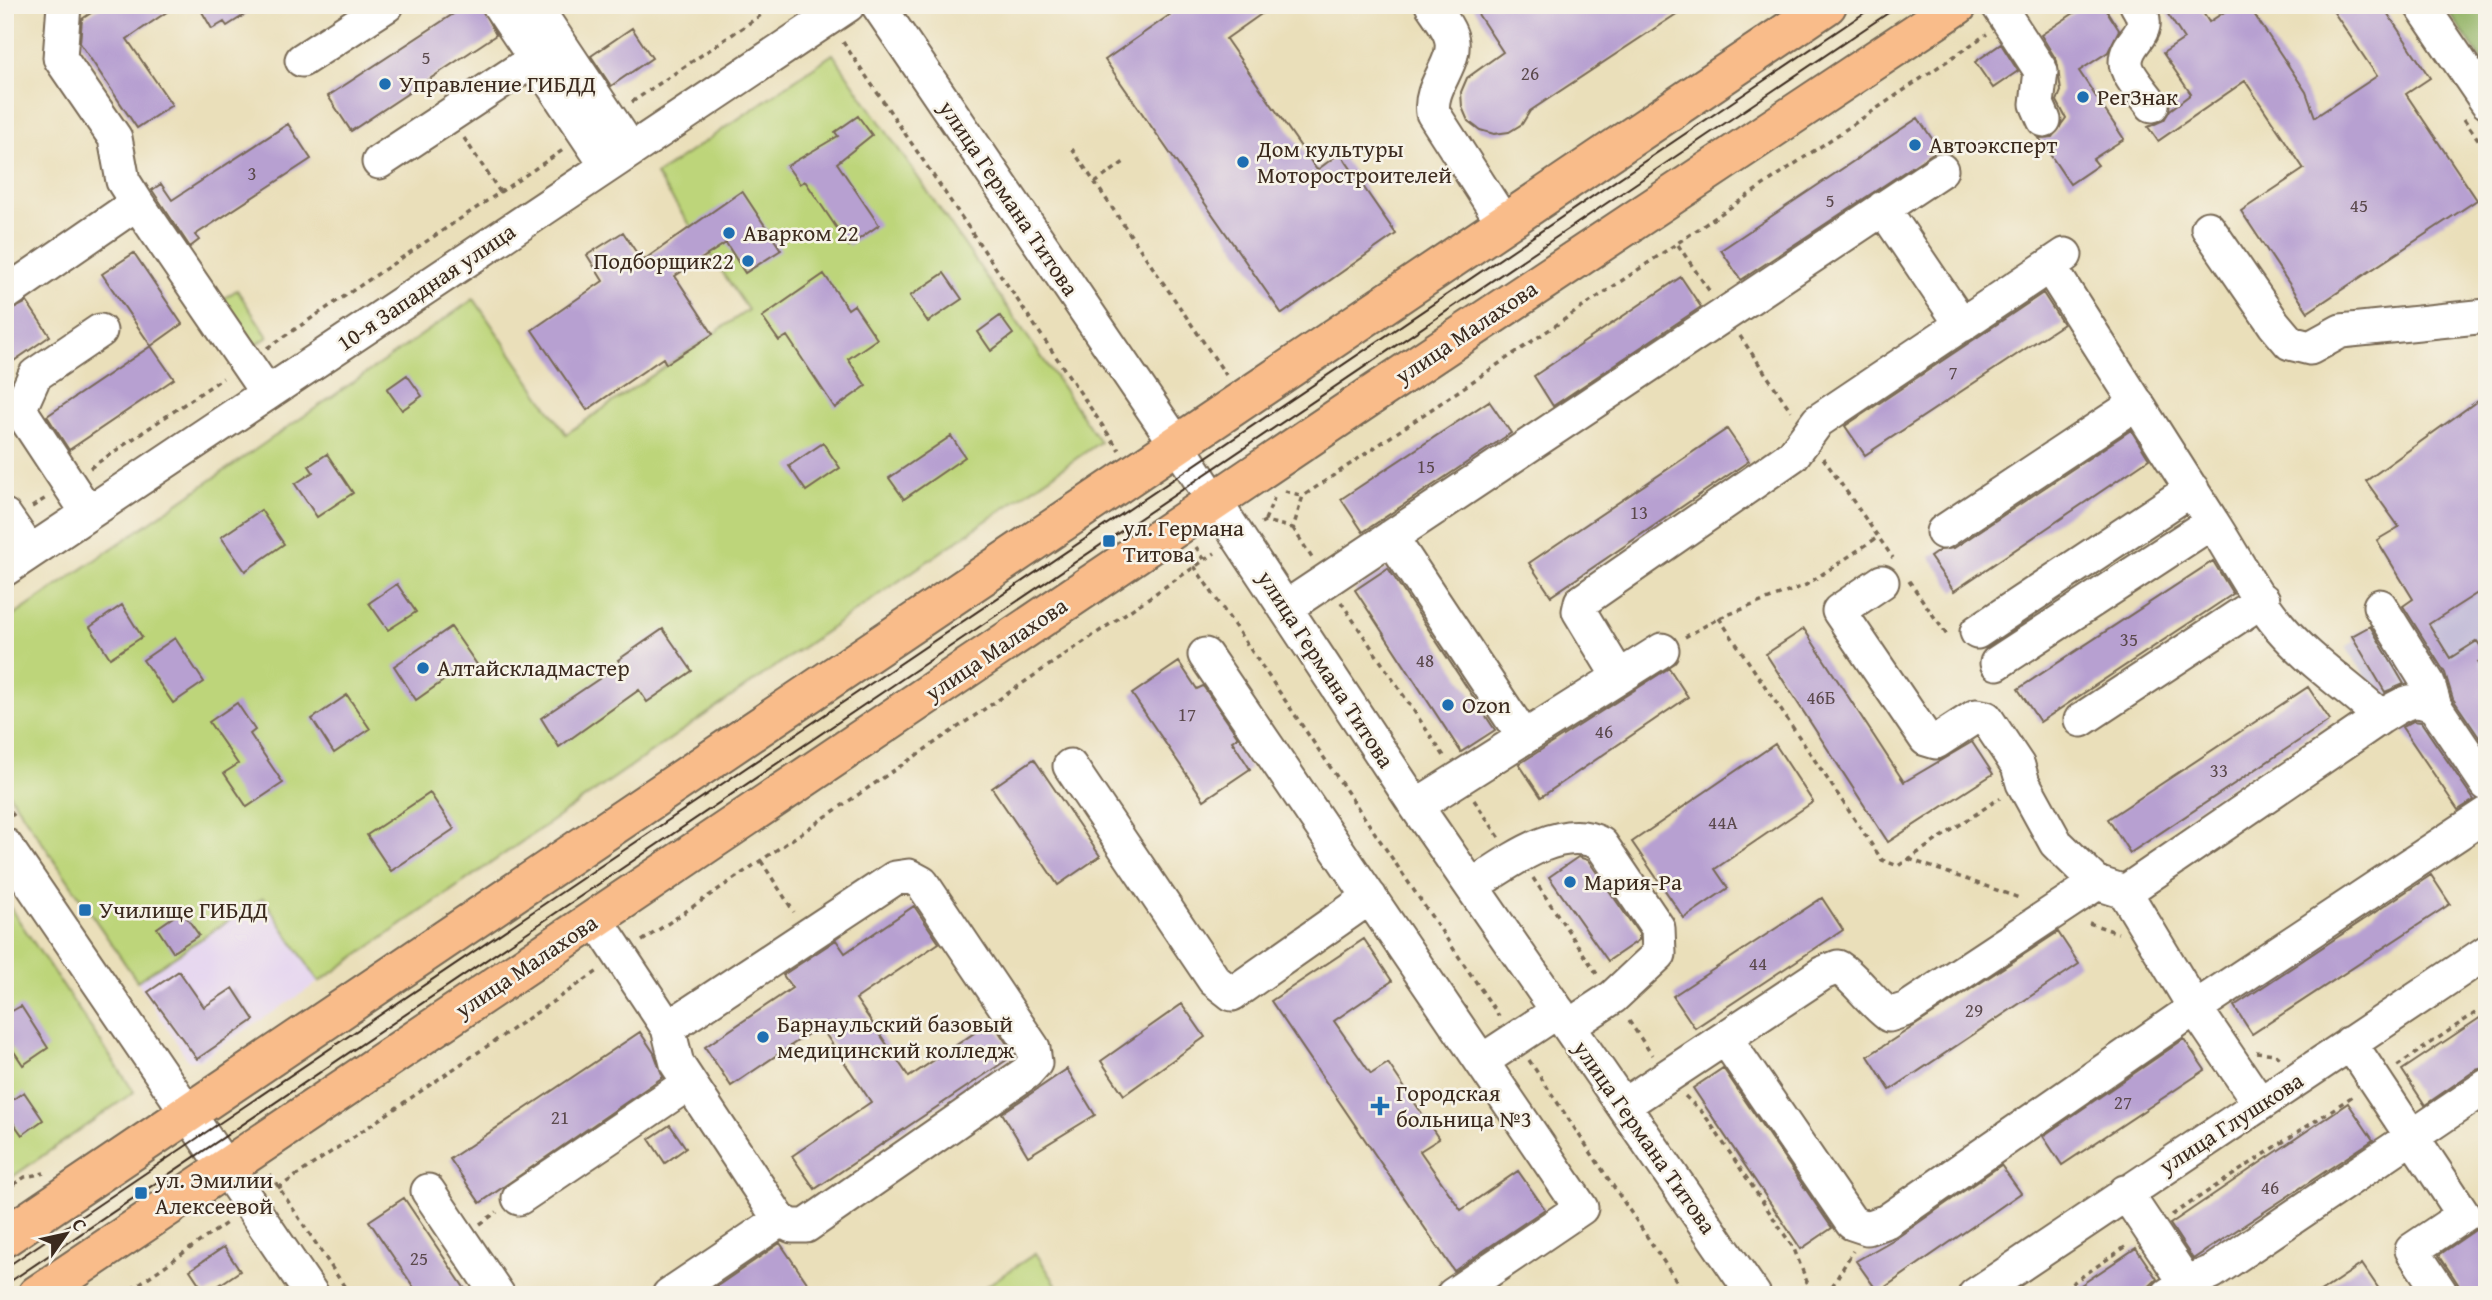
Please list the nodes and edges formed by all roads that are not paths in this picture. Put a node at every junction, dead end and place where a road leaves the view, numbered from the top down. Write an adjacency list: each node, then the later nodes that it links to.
1 (64, 5): 22 (street)
2 (387, 5): 14 (street)
3 (499, 5): 13 (street)
4 (534, 5): 18 (street)
5 (848, 5): 19 (street, 10-я Западная улица)
6 (1432, 5): 24 (street)
7 (1828, 5): 24 (main road)
8 (1958, 5): 34 (main road, улица Малахова)
9 (2137, 5): 16 (street)
10 (2421, 5): 15 (street)
11 (892, 10): 32 (street, улица Германа Титова)
12 (2002, 12): 17 (street)
13 (535, 59): 18 (street); 20 (street)
14 (302, 60)
15 (2487, 102)
16 (2152, 105)
17 (2044, 120)
18 (597, 126): 19 (street)
19 (619, 158): 30 (street, 10-я Западная улица)
20 (379, 162)
21 (1941, 170): 23 (street)
22 (137, 203): 26 (street); 30 (street)
23 (1883, 208): 28 (street); 39 (street)
24 (1505, 225): 32 (main road)
25 (2208, 228): 27 (street)
26 (5, 294)
27 (2487, 316)
28 (1962, 325): 31 (street); 49 (street)
29 (100, 331): 35 (street)
30 (267, 393): 35 (street, 10-я Западная улица)
31 (2137, 403): 33 (street); 38 (street)
32 (1178, 446): 34 (street, улица Германа Титова); 74 (main road)
33 (2192, 489): 37 (street); 45 (street)
34 (1215, 501): 44 (street, улица Германа Титова); 62 (main road, улица Малахова)
35 (88, 513): 40 (street, 10-я Западная улица)
36 (8, 519): 40 (street)
37 (2212, 522): 42 (street); 48 (street)
38 (1943, 532)
39 (1391, 537): 44 (street); 53 (street)
40 (18, 560)
41 (1882, 582): 60 (street)
42 (2263, 600): 51 (street); 52 (street)
43 (2380, 606): 50 (street)
44 (1284, 608): 56 (street, улица Германа Титова)
45 (1977, 632)
46 (1661, 650): 49 (street)
47 (1205, 655): 61 (street)
48 (1997, 663)
49 (1619, 677): 53 (street)
50 (2435, 707): 51 (street); 55 (street)
51 (2381, 717): 60 (street)
52 (2081, 720)
53 (1523, 736): 56 (street)
54 (1070, 766): 61 (street)
55 (2487, 784)
56 (1416, 806): 59 (street, улица Германа Титова)
57 (2487, 814): 64 (street)
58 (5, 845): 74 (street)
59 (1472, 886): 65 (street, улица Германа Титова); 65 (street)
60 (2111, 888): 64 (street); 67 (street)
61 (1370, 897): 69 (street)
62 (596, 919): 66 (street); 76 (main road, улица Малахова)
63 (2487, 952): 68 (street, улица Глушкова)
64 (2195, 1008): 67 (street); 72 (street)
65 (1563, 1018): 69 (street); 73 (street, улица Германа Титова)
66 (668, 1028): 70 (street); 81 (street)
67 (1726, 1039): 73 (street)
68 (2350, 1043): 72 (street, улица Глушкова); 75 (street)
69 (1482, 1061): 88 (street)
70 (689, 1083): 79 (street); 81 (street)
71 (2487, 1086): 75 (street)
72 (2260, 1104): 78 (street, улица Глушкова)
73 (1624, 1105): 89 (street, улица Германа Титова)
74 (189, 1113): 76 (street); 82 (main road)
75 (2412, 1136): 80 (street); 83 (street)
76 (226, 1167): 84 (main road, улица Малахова); 85 (street)
77 (428, 1191): 86 (street)
78 (2125, 1192): 83 (street); 90 (street, улица Глушкова)
79 (519, 1198)
80 (2476, 1208): 91 (street)
81 (780, 1220): 87 (street)
82 (5, 1237)
83 (2199, 1286)
84 (37, 1295)
85 (312, 1295)
86 (498, 1295)
87 (669, 1295)
88 (1453, 1295)
89 (1754, 1295)
90 (1975, 1295)
91 (2442, 1295)

